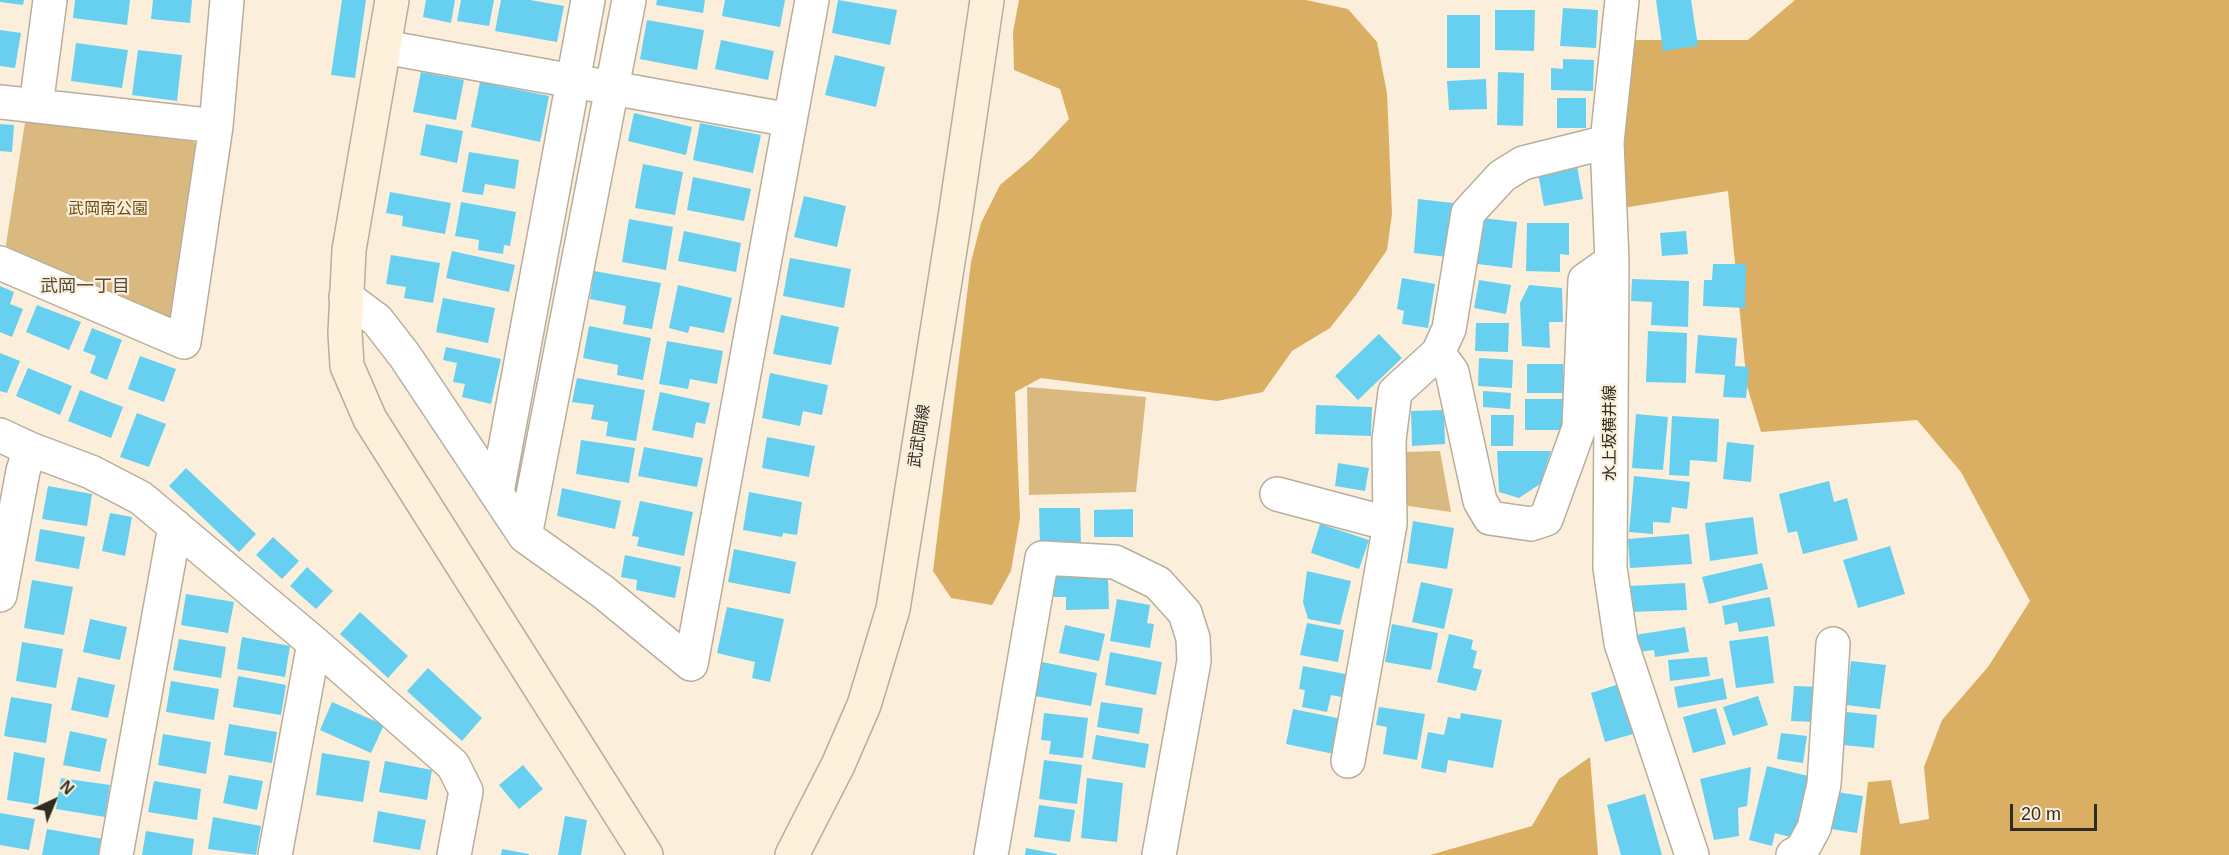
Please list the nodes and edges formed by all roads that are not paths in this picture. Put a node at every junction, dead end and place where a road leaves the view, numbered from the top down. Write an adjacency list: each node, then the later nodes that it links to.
1 (50, 0): 13 (street)
2 (227, 0): 15 (street)
3 (392, 0): 9 (street)
4 (588, 0): 10 (street)
5 (628, 0): 11 (street)
6 (812, 0): 14 (street)
7 (1622, 0): 16 (street, 水上坂横井線)
8 (984, 15): 36 (street, 武武岡線)
9 (384, 47): 10 (street); 19 (street)
10 (573, 81): 11 (street); 23 (street)
11 (612, 88): 14 (street); 27 (street)
12 (0, 102): 13 (street)
13 (36, 106): 15 (street)
14 (790, 120): 27 (street)
15 (216, 126): 18 (street)
16 (1607, 142): 17 (street, 水上坂横井線); 20 (street)
17 (1612, 261): 20 (street); 39 (street, 水上坂横井線)
18 (0, 263)
19 (346, 297): 23 (street); 35 (street)
20 (1438, 353): 25 (street)
21 (0, 435): 22 (street)
22 (30, 449): 26 (street); 28 (street)
23 (497, 492): 27 (street)
24 (1276, 494): 25 (street)
25 (1390, 524): 31 (street)
26 (175, 526): 29 (street); 32 (street)
27 (525, 536)
28 (0, 595)
29 (314, 643): 33 (street); 34 (street)
30 (1833, 644): 40 (street)
31 (1348, 761)
32 (116, 855)
33 (275, 855)
34 (454, 855)
35 (646, 855)
36 (792, 855)
37 (991, 855): 38 (street)
38 (1159, 855)
39 (1692, 855)
40 (1793, 855)

